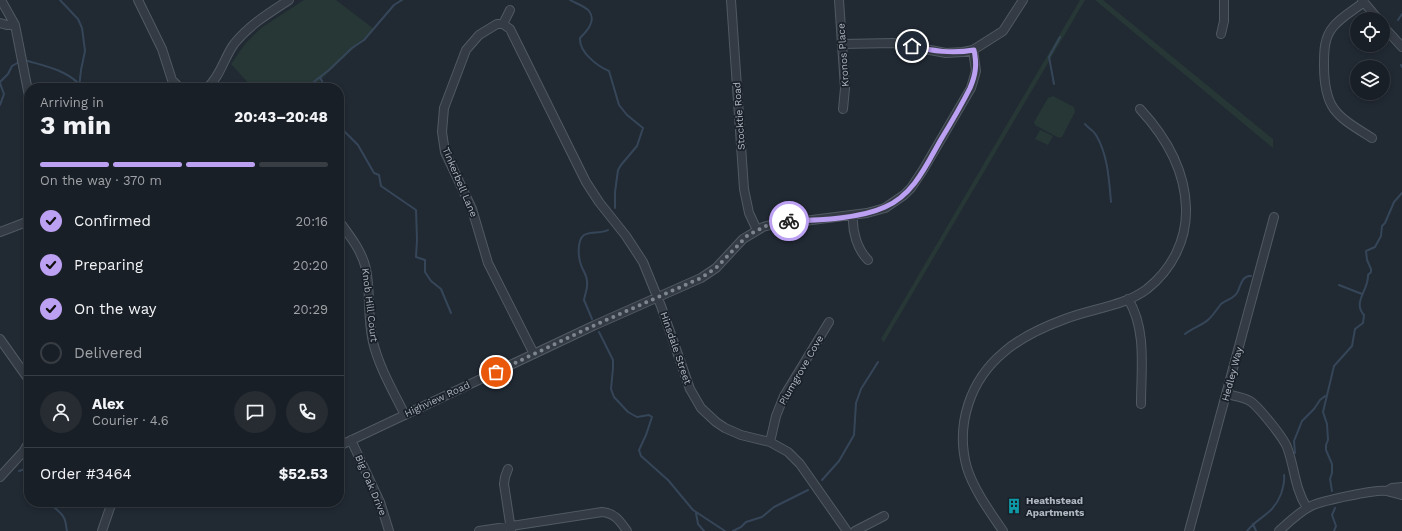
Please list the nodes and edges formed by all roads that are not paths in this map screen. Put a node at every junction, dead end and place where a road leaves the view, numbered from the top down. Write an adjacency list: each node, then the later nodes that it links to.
1 (1, 0): 13 (street)
2 (138, 0): 20 (street)
3 (289, 0): 21 (street)
4 (731, 0): 29 (street, Stocktie Road)
5 (839, 0): 16 (street, Kronos Place)
6 (1023, 0): 18 (street)
7 (1224, 0): 14 (street)
8 (1363, 1): 10 (street); 24 (street)
9 (510, 10): 12 (street)
10 (1372, 12)
11 (0, 23): 13 (street)
12 (503, 24): 32 (street, Hinsdale Street); 36 (street, Tinkerbell Lane)
13 (15, 25): 19 (street)
14 (1221, 34)
15 (1390, 34): 17 (street)
16 (842, 44): 18 (street); 23 (street, Kronos Place)
17 (1402, 47)
18 (974, 50): 25 (street, Highview Road)
19 (27, 83)
20 (174, 83)
21 (211, 83)
22 (1140, 109): 33 (street)
23 (843, 110)
24 (1372, 138)
25 (853, 216): 29 (street, Highview Road); 31 (street)
26 (1274, 217): 38 (street, Hedley Way)
27 (24, 223): 30 (street)
28 (344, 228): 40 (street, Knob Hill Court)
29 (756, 230): 32 (street, Highview Road)
30 (0, 232)
31 (868, 260)
32 (658, 297): 36 (street, Highview Road); 42 (street, Hinsdale Street)
33 (1128, 299): 39 (street); 60 (street)
34 (829, 322): 42 (street, Plumgrove Cove)
35 (0, 339): 37 (street)
36 (534, 354): 40 (street, Highview Road)
37 (24, 373)
38 (1226, 394): 51 (street); 61 (street, Hedley Way)
39 (1141, 404)
40 (405, 414): 41 (street, Highview Road)
41 (351, 440): 43 (street, Highview Road); 55 (street, Big Oak Drive)
42 (770, 442): 58 (street, Hinsdale Street)
43 (344, 444)
44 (24, 450): 46 (street)
45 (508, 469): 53 (street)
46 (0, 477)
47 (1402, 487): 48 (street)
48 (1387, 491): 49 (street); 51 (street)
49 (1402, 495)
50 (110, 507): 54 (street)
51 (1307, 508): 62 (street)
52 (884, 516): 59 (street)
53 (511, 528): 56 (street); 57 (street)
54 (102, 531)
55 (389, 531)
56 (479, 531)
57 (627, 531)
58 (846, 531)
59 (855, 531)
60 (1003, 531)
61 (1189, 531)
62 (1279, 531)

